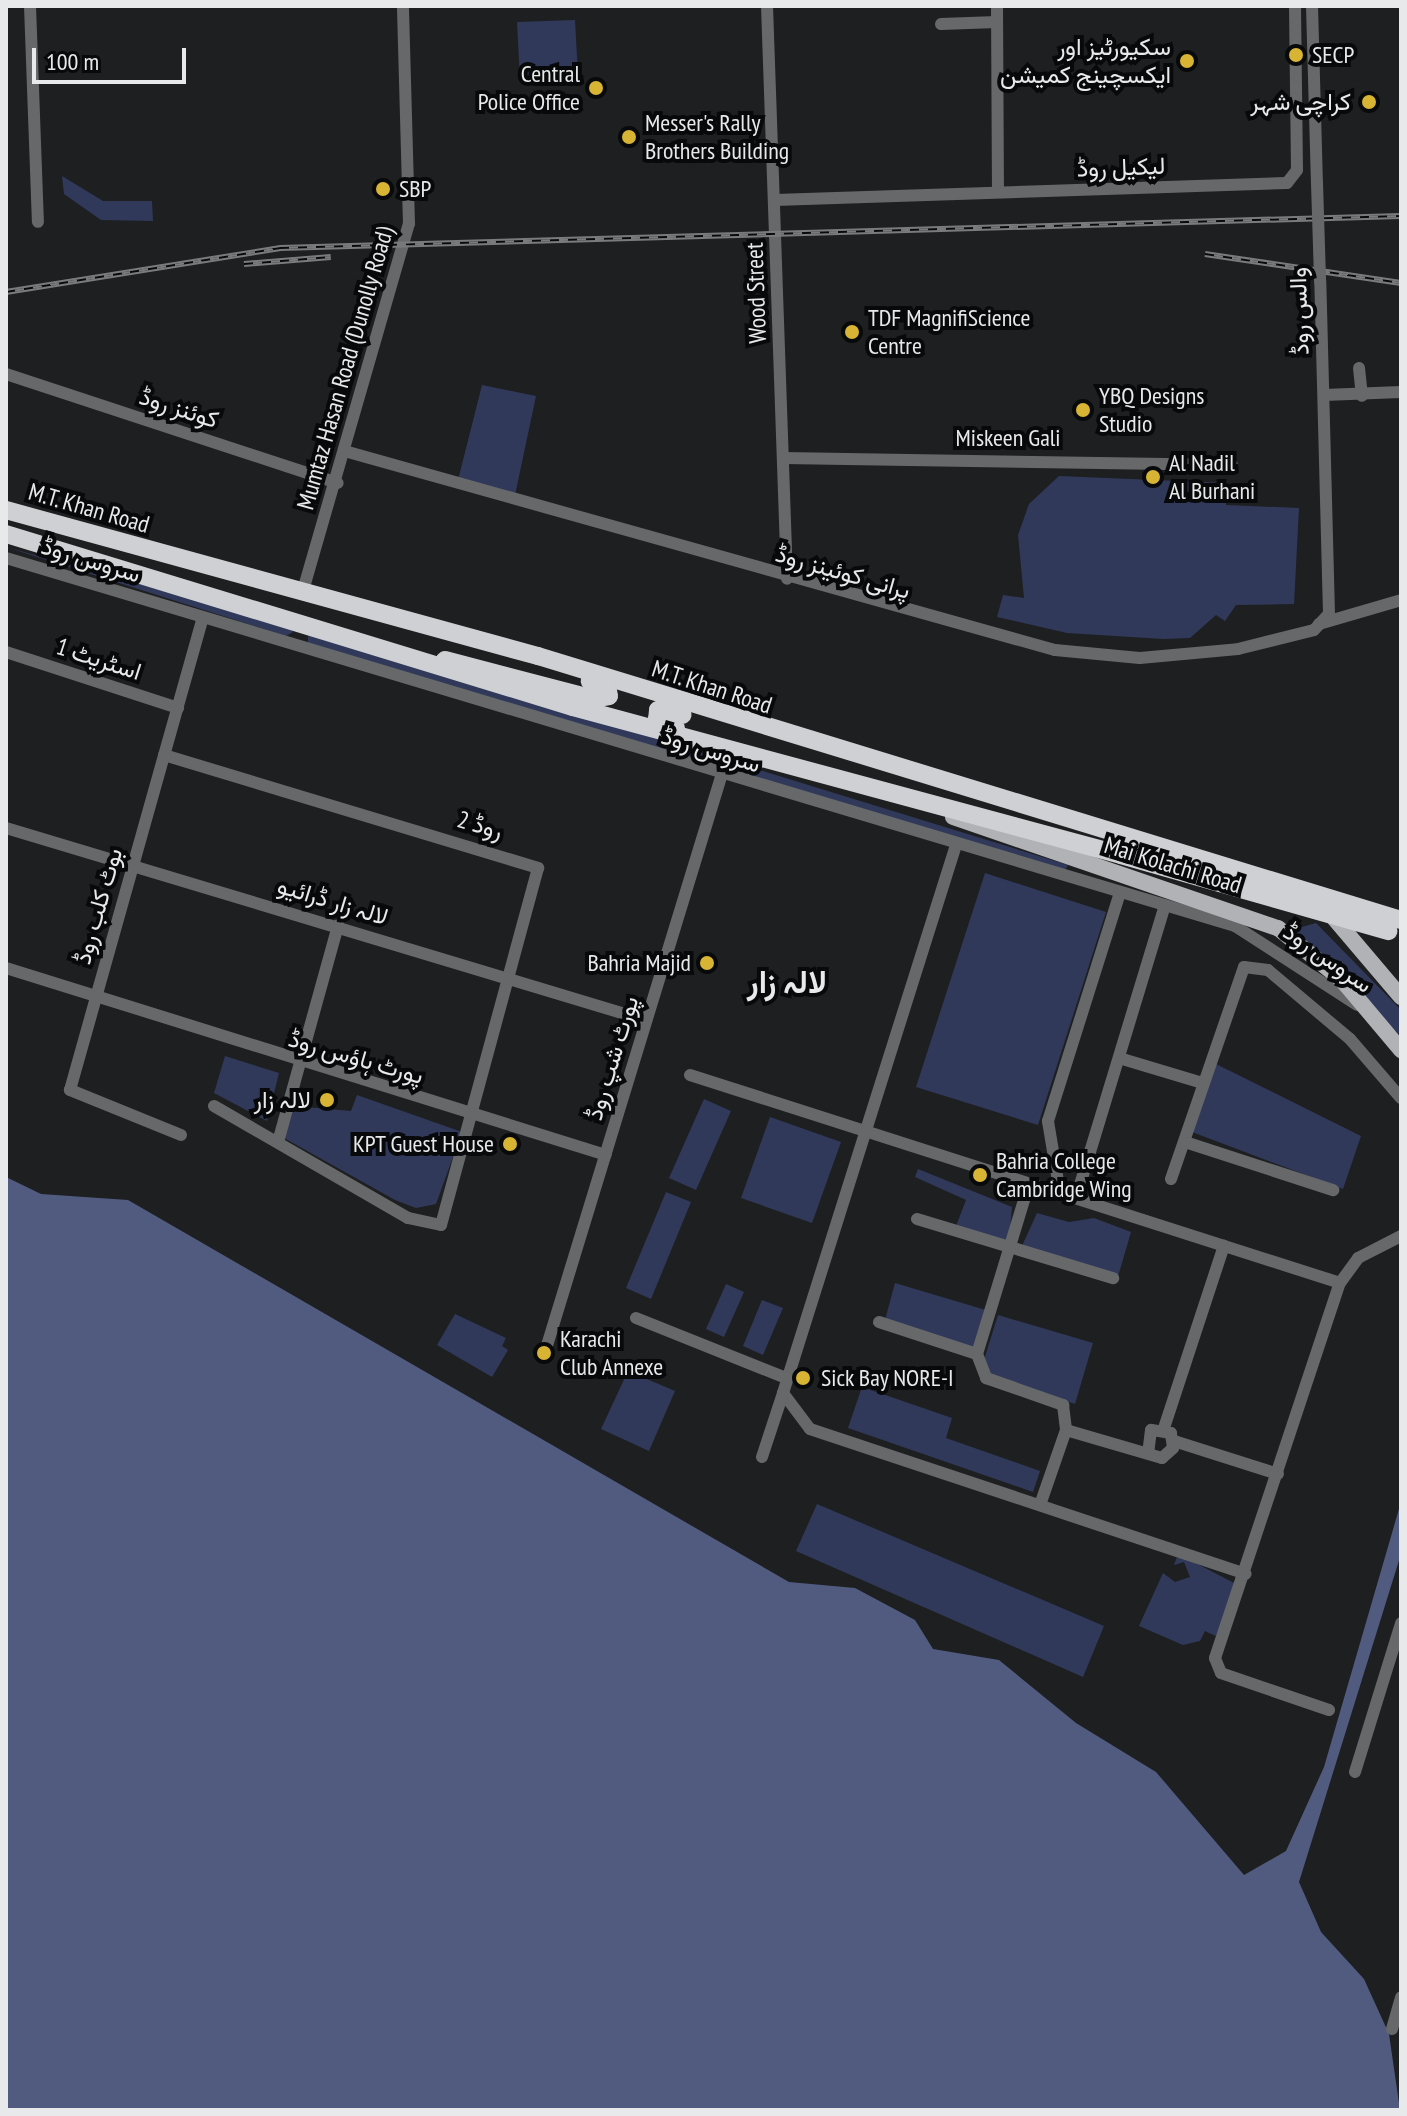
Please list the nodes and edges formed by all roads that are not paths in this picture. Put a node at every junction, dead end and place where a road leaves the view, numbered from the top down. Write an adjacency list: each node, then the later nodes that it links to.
1 (30, 6): 11 (street)
2 (403, 6): 17 (street, Mumtaz Hasan Road (Dunolly Road))
3 (767, 6): 10 (street, Wood Street)
4 (997, 6): 7 (street)
5 (1295, 6): 9 (street, لیکیل روڈ)
6 (1312, 6): 15 (street, والس روڈ, bridge)
7 (997, 22): 8 (street); 9 (street)
8 (941, 24)
9 (998, 192): 10 (street, لیکیل روڈ)
10 (775, 200): 18 (street, Wood Street)
11 (38, 222)
12 (1359, 368): 16 (street)
13 (6, 374): 20 (street, کوئنز روڈ)
14 (1401, 392): 16 (street)
15 (1324, 395): 16 (street); 27 (street, والس روڈ)
16 (1362, 396)
17 (348, 452): 20 (street, Mumtaz Hasan Road (Dunolly Road)); 24 (street, پرانی کوئینز روڈ)
18 (784, 458): 19 (street, Miskeen Gali); 24 (street, Wood Street)
19 (1232, 465)
20 (338, 483): 25 (street, Mumtaz Hasan Road (Dunolly Road))
21 (6, 510): 25 (highway, M.T. Khan Road)
22 (11, 537): 30 (highway, M.T. Khan Road)
23 (6, 558): 28 (street, سروس روڈ)
24 (787, 579): 29 (street, پرانی کوئینز روڈ)
25 (302, 594): 31 (highway, M.T. Khan Road)
26 (1401, 600): 29 (street)
27 (1329, 614): 29 (street, پرانی کوئینز روڈ)
28 (203, 618): 32 (street, سروس روڈ); 35 (street, بوٹ کلب روڈ)
29 (1319, 624)
30 (306, 625): 32 (street); 33 (highway, M.T. Khan Road)
31 (456, 633): 33 (highway); 38 (highway, M.T. Khan Road)
32 (297, 646): 39 (street, سروس روڈ)
33 (385, 651): 36 (highway, M.T. Khan Road)
34 (6, 652): 35 (street, اسٹریٹ 1)
35 (178, 708): 37 (street, بوٹ کلب روڈ)
36 (734, 750): 38 (highway); 40 (highway, M.T. Khan Road)
37 (164, 755): 44 (street, بوٹ کلب روڈ); 53 (street, روڈ 2)
38 (871, 763): 46 (highway, M.T. Khan Road)
39 (721, 777): 42 (street, سروس روڈ); 56 (street, پورٹ شپ روڈ)
40 (887, 794): 43 (main road, Mai Kolachi Road); 51 (highway, M.T. Khan Road, bridge)
41 (6, 828): 44 (street, لالہ زار ڈرائیو)
42 (956, 845): 45 (street, سروس روڈ); 66 (street)
43 (1084, 862): 45 (street); 57 (main road, Mai Kolachi Road)
44 (133, 865): 50 (street, لالہ زار ڈرائیو); 54 (street, بوٹ کلب روڈ)
45 (1079, 880): 47 (street, سروس روڈ)
46 (1291, 885): 49 (highway, M.T. Khan Road); 55 (main road)
47 (1120, 892): 48 (street, سروس روڈ); 74 (street)
48 (1165, 905): 57 (street, سروس روڈ); 59 (street)
49 (1401, 920)
50 (338, 925): 53 (street, لالہ زار ڈرائیو); 60 (street)
51 (1401, 935)
52 (6, 968): 54 (street, پورٹ ہاؤس روڈ)
53 (512, 979): 56 (street, لالہ زار ڈرائیو); 65 (street, روڈ 2)
54 (97, 991): 60 (street, پورٹ ہاؤس روڈ); 67 (street, بوٹ کلب روڈ)
55 (1401, 997)
56 (645, 1020): 70 (street, پورٹ شپ روڈ)
57 (1383, 1024): 58 (main road, Mai Kolachi Road)
58 (1401, 1050)
59 (1119, 1058): 62 (street); 75 (street)
60 (298, 1064): 65 (street, پورٹ ہاؤس روڈ); 68 (street)
61 (690, 1075): 66 (street)
62 (1203, 1083): 63 (street); 69 (street)
63 (1401, 1098)
64 (214, 1106): 68 (street)
65 (475, 1114): 68 (street, روڈ 2); 70 (street, پورٹ ہاؤس روڈ)
66 (863, 1130): 72 (street); 86 (street)
67 (181, 1135)
68 (278, 1142)
69 (1185, 1142): 71 (street); 73 (street)
70 (606, 1155): 84 (street, پورٹ شپ روڈ)
71 (1171, 1179)
72 (1029, 1184): 74 (street); 79 (street)
73 (1333, 1190)
74 (1060, 1193): 75 (street)
75 (1076, 1198): 78 (street)
76 (917, 1219): 79 (street)
77 (1401, 1236): 81 (street)
78 (1224, 1246): 81 (street); 88 (street)
79 (1010, 1248): 80 (street); 85 (street)
80 (1113, 1278)
81 (1340, 1283): 93 (street)
82 (636, 1318): 86 (street)
83 (879, 1322): 85 (street)
84 (545, 1352)
85 (977, 1354): 89 (street)
86 (786, 1378): 87 (street)
87 (783, 1393): 92 (street); 94 (street)
88 (1164, 1428): 90 (street); 91 (street)
89 (1066, 1430): 91 (street); 94 (street)
90 (1174, 1441): 91 (street); 93 (street)
91 (1148, 1453)
92 (762, 1457)
93 (1278, 1474): 95 (street)
94 (1040, 1505): 95 (street)
95 (1245, 1574): 97 (street)
96 (1401, 1623): 98 (street)
97 (1329, 1710)
98 (1355, 1772)
99 (1401, 1997): 100 (street)
100 (1392, 2029)

